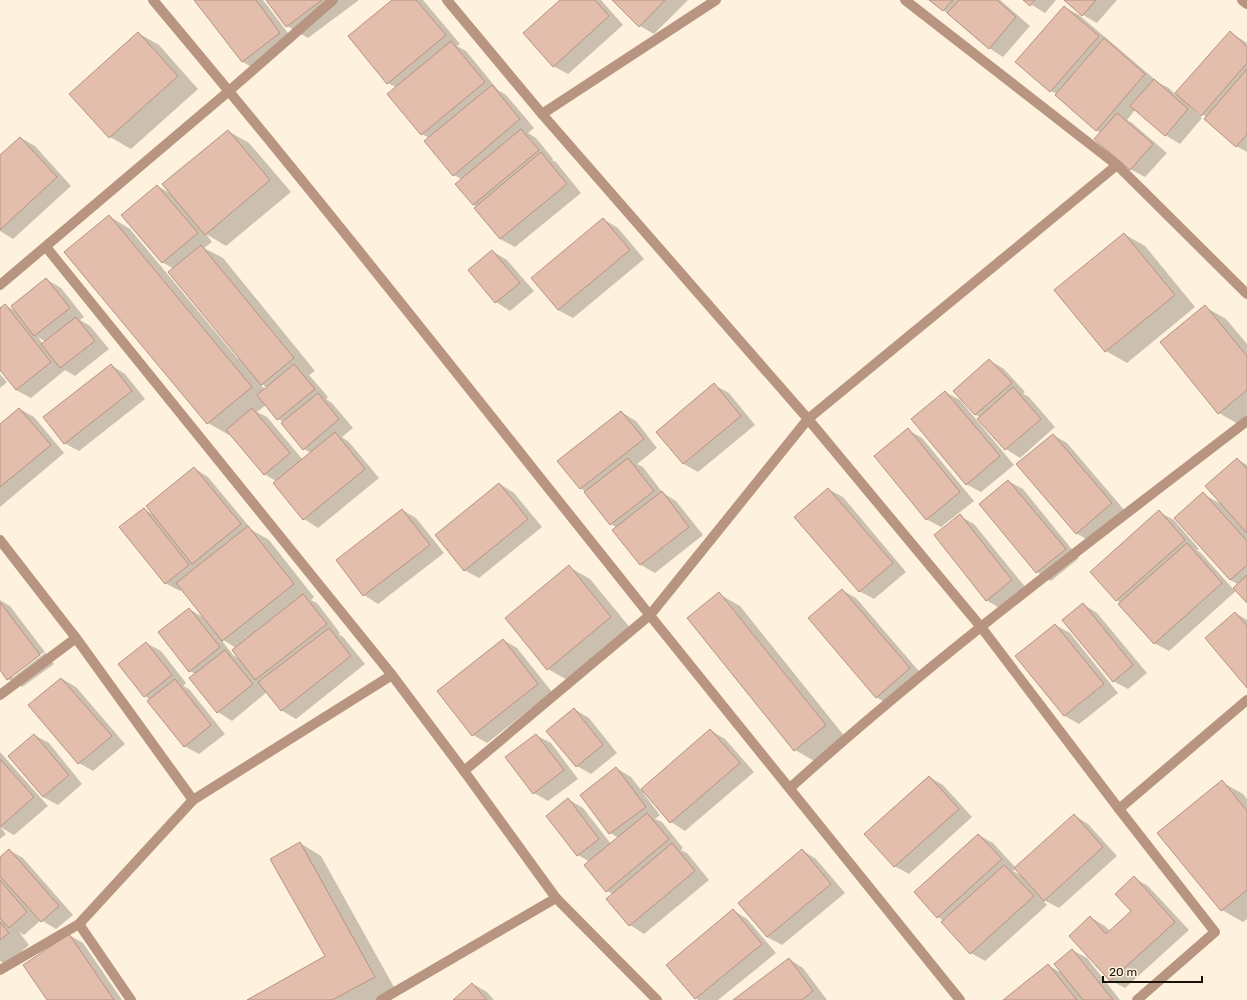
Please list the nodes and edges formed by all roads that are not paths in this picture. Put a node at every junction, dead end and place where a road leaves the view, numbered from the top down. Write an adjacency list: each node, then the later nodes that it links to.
1 (153, 0): 8 (street)
2 (333, 0): 8 (street)
3 (447, 0): 9 (street)
4 (716, 0): 9 (street)
5 (905, 0): 10 (street)
6 (1242, 0): 7 (street)
7 (1247, 4)
8 (229, 90): 11 (street); 17 (street)
9 (542, 114): 14 (street)
10 (1117, 165): 13 (street); 14 (street)
11 (46, 247): 12 (street); 20 (street)
12 (0, 285)
13 (1247, 294)
14 (808, 419): 17 (street); 18 (street)
15 (1247, 421): 18 (street)
16 (0, 540): 19 (street)
17 (650, 615): 23 (street); 24 (street)
18 (981, 626): 24 (street); 26 (street)
19 (76, 638): 21 (street); 25 (street)
20 (392, 674): 23 (street); 25 (street)
21 (0, 695)
22 (1247, 700): 26 (street)
23 (464, 771): 27 (street)
24 (790, 788): 33 (street)
25 (193, 800): 28 (street)
26 (1119, 809): 34 (street)
27 (556, 898): 31 (street); 32 (street)
28 (79, 924): 29 (street); 30 (street)
29 (0, 970)
30 (131, 1000)
31 (381, 1000)
32 (657, 1000)
33 (960, 1000)
34 (1137, 1000)

